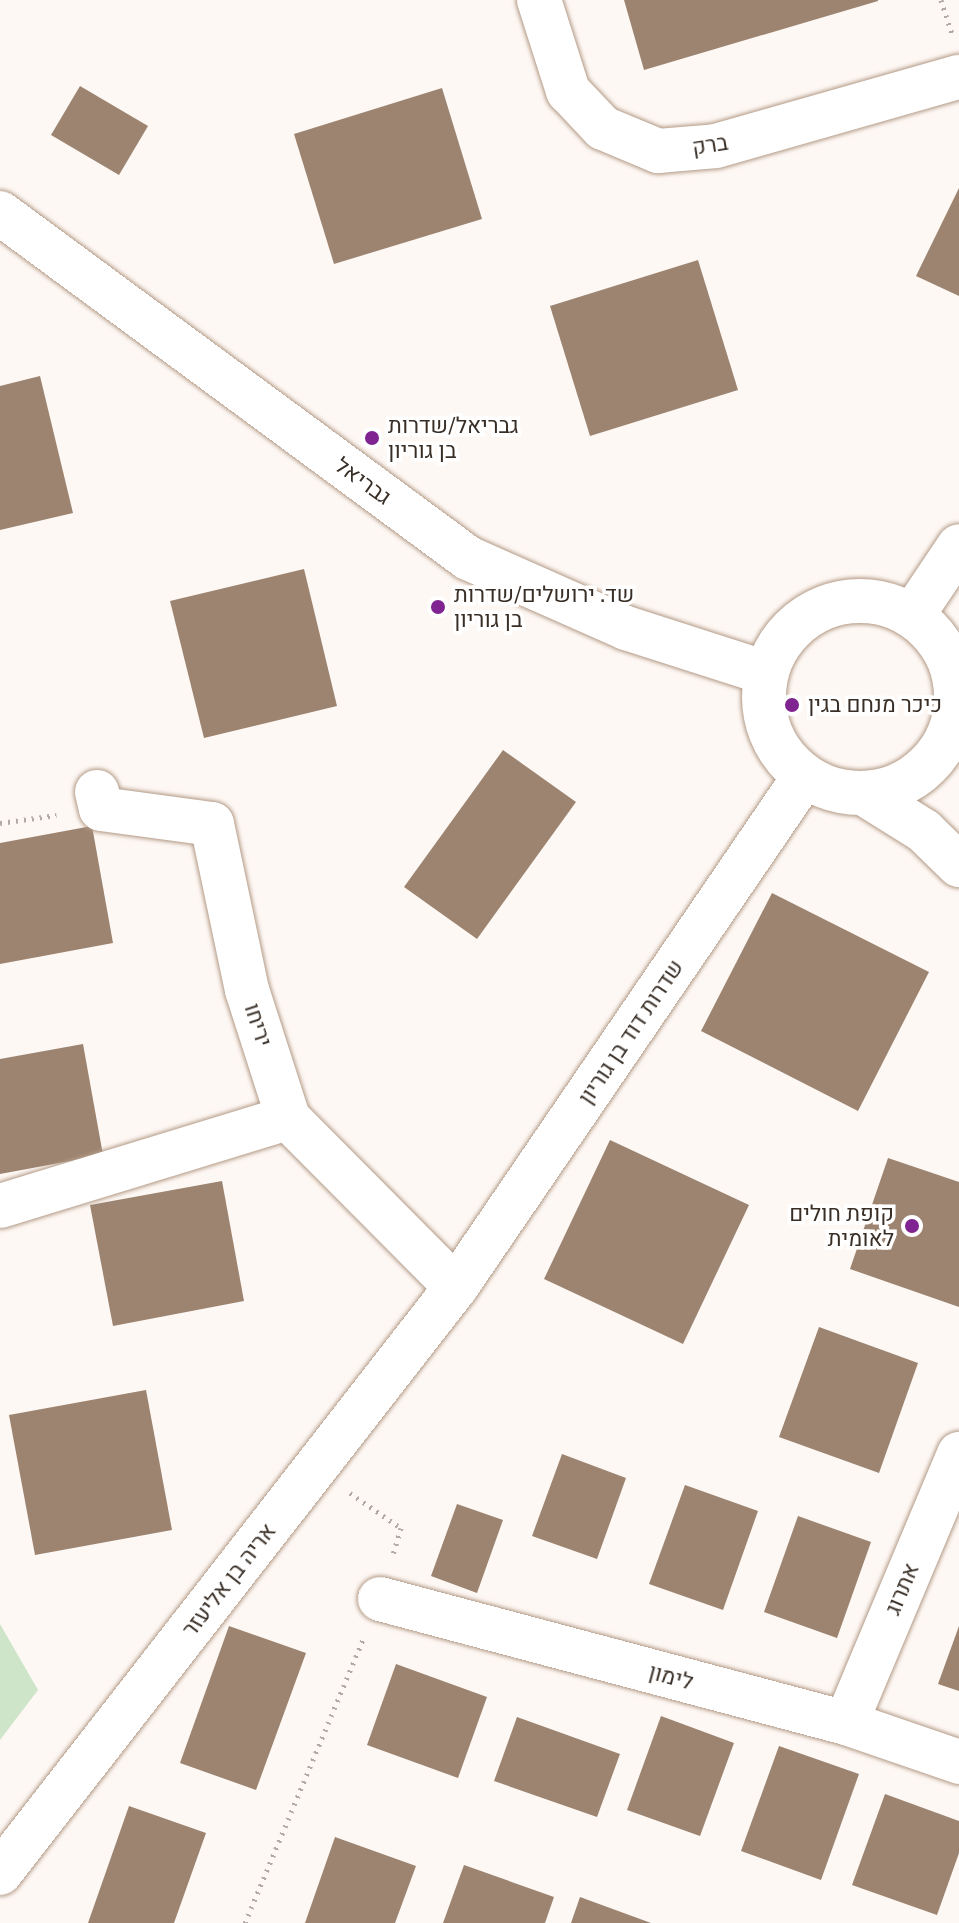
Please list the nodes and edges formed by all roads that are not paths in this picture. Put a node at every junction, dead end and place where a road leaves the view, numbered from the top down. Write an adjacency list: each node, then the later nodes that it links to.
1 (539, 0): 2 (street, ברק)
2 (957, 59)
3 (0, 213): 6 (street, גבריאל)
4 (959, 546): 5 (street)
5 (912, 616): 6 (street); 7 (street)
6 (766, 673): 8 (street)
7 (957, 722): 9 (street)
8 (804, 777): 9 (street); 14 (street, שדרות דוד בן גוריון)
9 (865, 794): 11 (street)
10 (99, 800): 12 (street, יריחו)
11 (959, 865)
12 (288, 1118): 13 (street); 14 (street, יריחו)
13 (0, 1206)
14 (456, 1287): 19 (street, אריה בן אליעזר)
15 (959, 1454): 17 (street, אתרוג)
16 (380, 1599): 17 (street, לימון)
17 (846, 1723): 18 (street, לימון)
18 (959, 1762)
19 (0, 1873)

